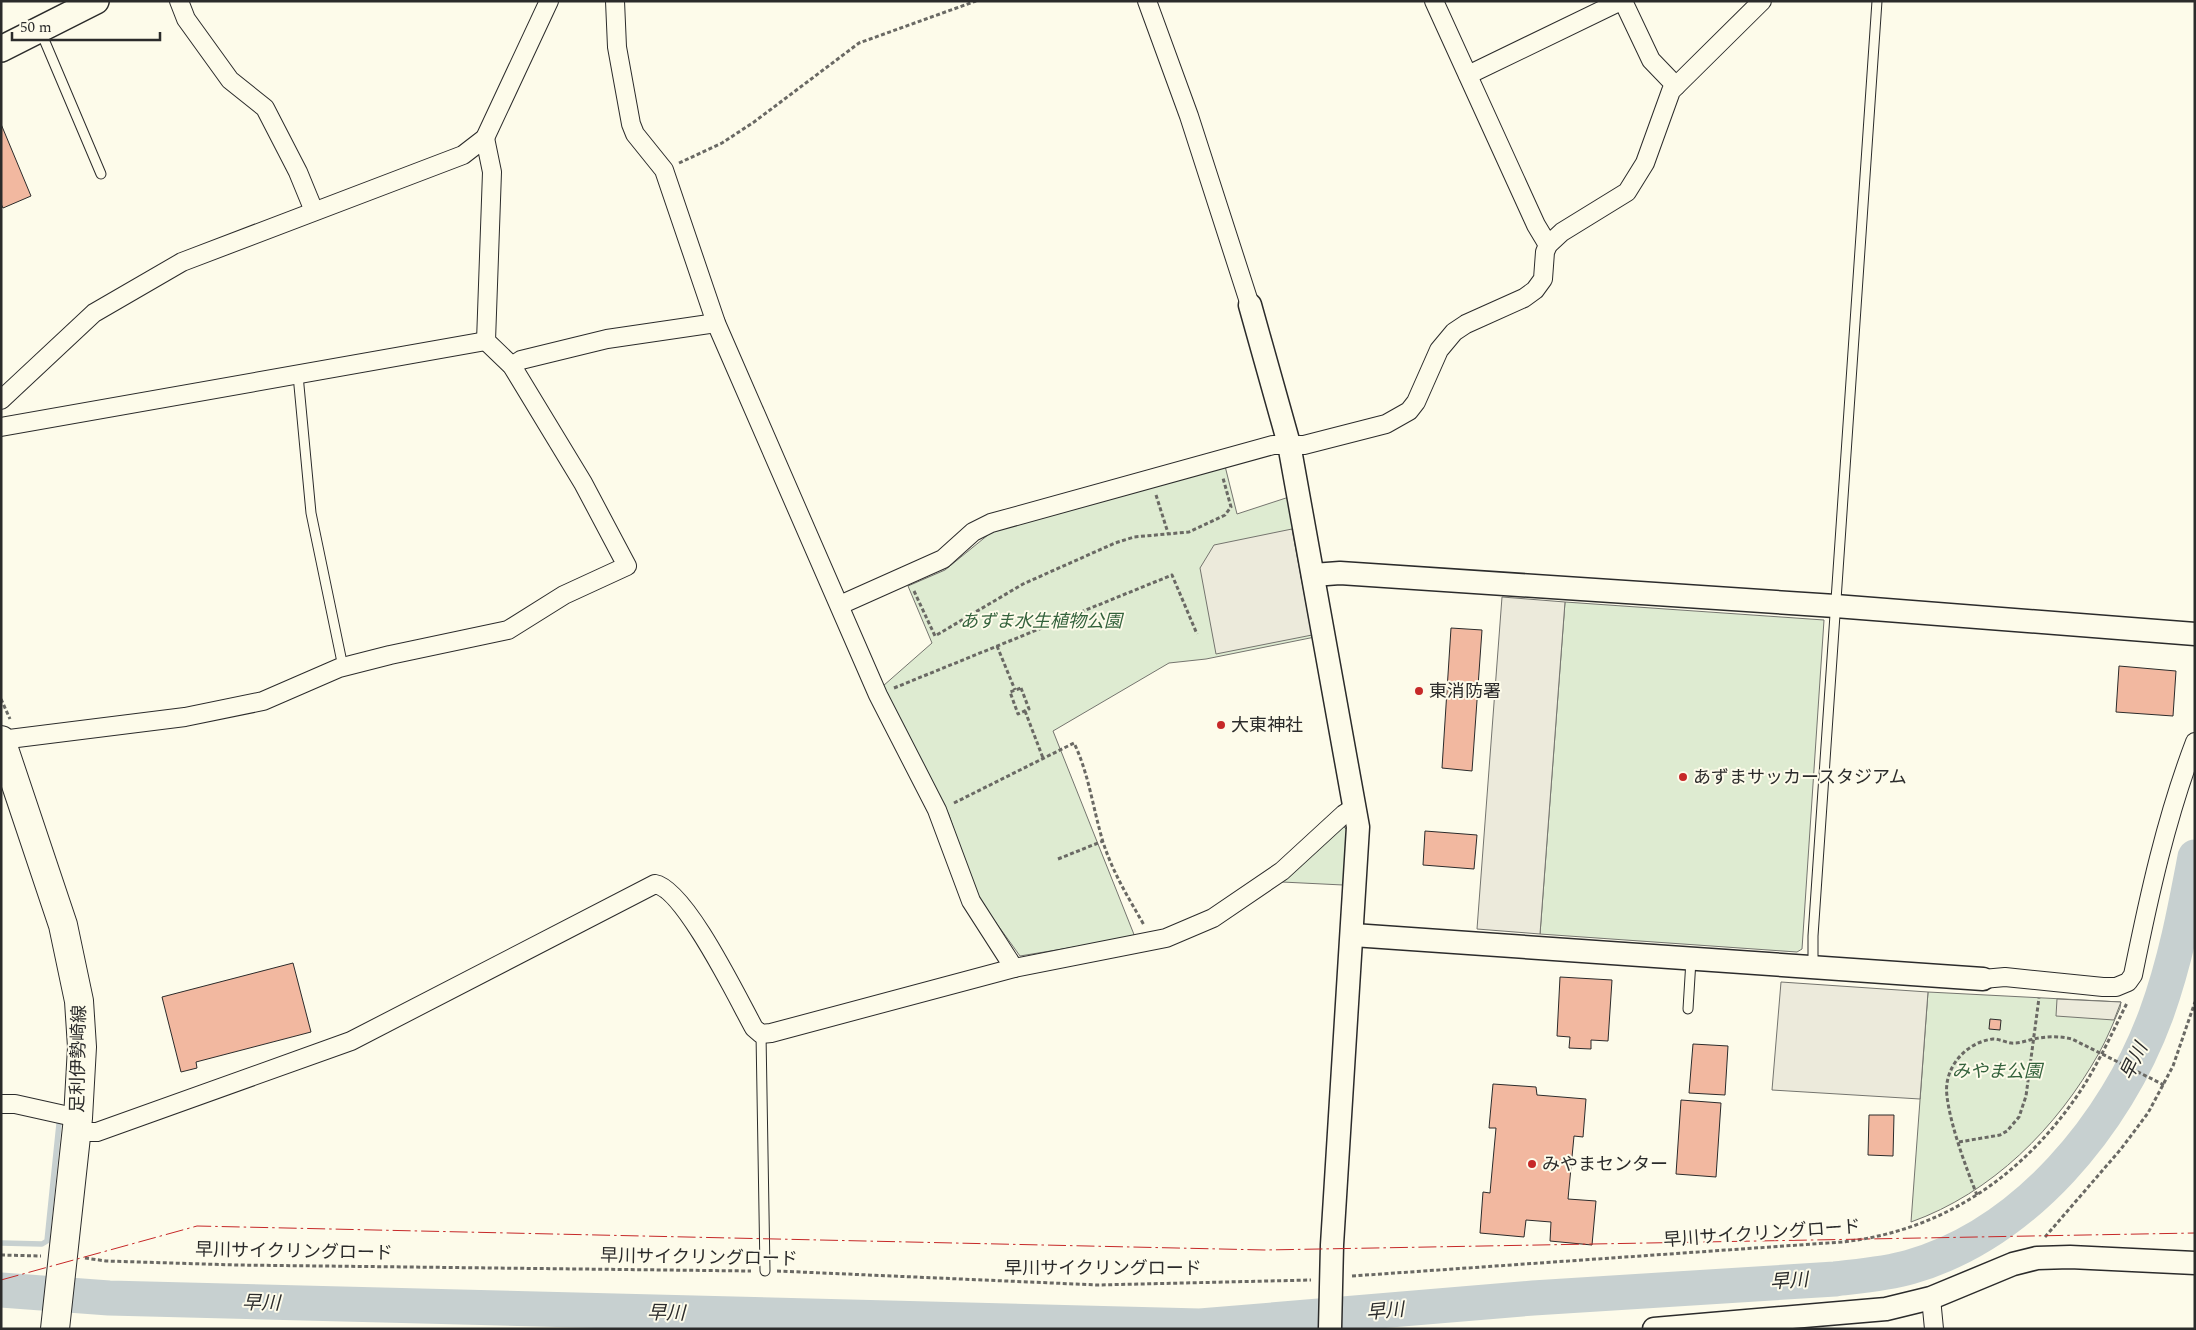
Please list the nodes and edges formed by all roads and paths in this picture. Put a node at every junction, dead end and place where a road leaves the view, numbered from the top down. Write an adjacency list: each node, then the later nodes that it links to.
1 (96, 1): 11 (main road)
2 (179, 1): 18 (street)
3 (549, 1): 15 (street)
4 (615, 1): 16 (street)
5 (976, 1): 16 (path)
6 (1146, 1): 20 (street)
7 (1434, 1): 13 (street)
8 (1622, 1): 13 (street); 14 (street)
9 (1762, 1): 14 (street)
10 (1876, 1): 34 (lane)
11 (40, 30): 12 (main road); 17 (lane)
12 (1, 49)
13 (1468, 75): 19 (street)
14 (1676, 86): 19 (street)
15 (485, 138): 18 (street); 22 (street)
16 (664, 170): 21 (street)
17 (101, 174)
18 (314, 211): 25 (street)
19 (1548, 245): 27 (street)
20 (1250, 305): 27 (street)
21 (716, 323): 23 (street); 33 (street)
22 (486, 342): 23 (street); 24 (street)
23 (512, 366): 38 (street)
24 (298, 375): 26 (street); 38 (lane)
25 (1, 400)
26 (1, 427)
27 (1289, 444): 31 (street); 33 (street)
28 (1221, 471): 30 (path)
29 (1155, 489): 30 (path)
30 (1168, 533): 32 (path)
31 (1313, 575): 34 (street); 46 (street)
32 (922, 585)
33 (840, 605): 40 (street)
34 (1835, 606): 36 (street); 53 (lane)
35 (1197, 634): 37 (path)
36 (2195, 634)
37 (997, 646): 39 (path); 40 (path)
38 (343, 667): 42 (street)
39 (1015, 690): 41 (path); 41 (path)
40 (878, 695): 52 (street)
41 (1025, 711): 44 (path)
42 (1, 740): 64 (main road, 足利伊勢崎線)
43 (2195, 742): 54 (street)
44 (1043, 758): 45 (path); 47 (path)
45 (949, 806)
46 (1355, 808): 49 (street); 50 (street)
47 (1103, 841): 48 (path); 50 (path)
48 (1058, 859)
49 (1353, 935): 51 (street); 72 (street)
50 (1143, 942): 52 (street)
51 (1691, 960): 53 (street); 58 (lane)
52 (1014, 968): 59 (street)
53 (1813, 968): 54 (street)
54 (1984, 979)
55 (2039, 993): 60 (path)
56 (2128, 1000): 61 (path, 早川サイクリングロード)
57 (2195, 1002): 62 (path)
58 (1688, 1009)
59 (761, 1034): 64 (street); 71 (lane)
60 (2032, 1039): 61 (path); 65 (path); 65 (path)
61 (2103, 1054): 62 (path); 66 (path, 早川サイクリングロード)
62 (2164, 1085): 67 (path)
63 (1, 1104): 64 (street)
64 (77, 1125): 69 (main road, 足利伊勢崎線)
65 (1959, 1142): 66 (path)
66 (1978, 1195): 72 (path, 早川サイクリングロード)
67 (2043, 1239)
68 (1, 1255): 69 (path, 早川サイクリングロード)
69 (64, 1258): 71 (path, 早川サイクリングロード); 74 (main road, 足利伊勢崎線)
70 (2195, 1263): 73 (street)
71 (765, 1271): 72 (path, 早川サイクリングロード)
72 (1331, 1280): 75 (street)
73 (1931, 1298): 76 (street); 77 (street)
74 (55, 1325)
75 (1330, 1329)
76 (1654, 1329)
77 (1934, 1329)

